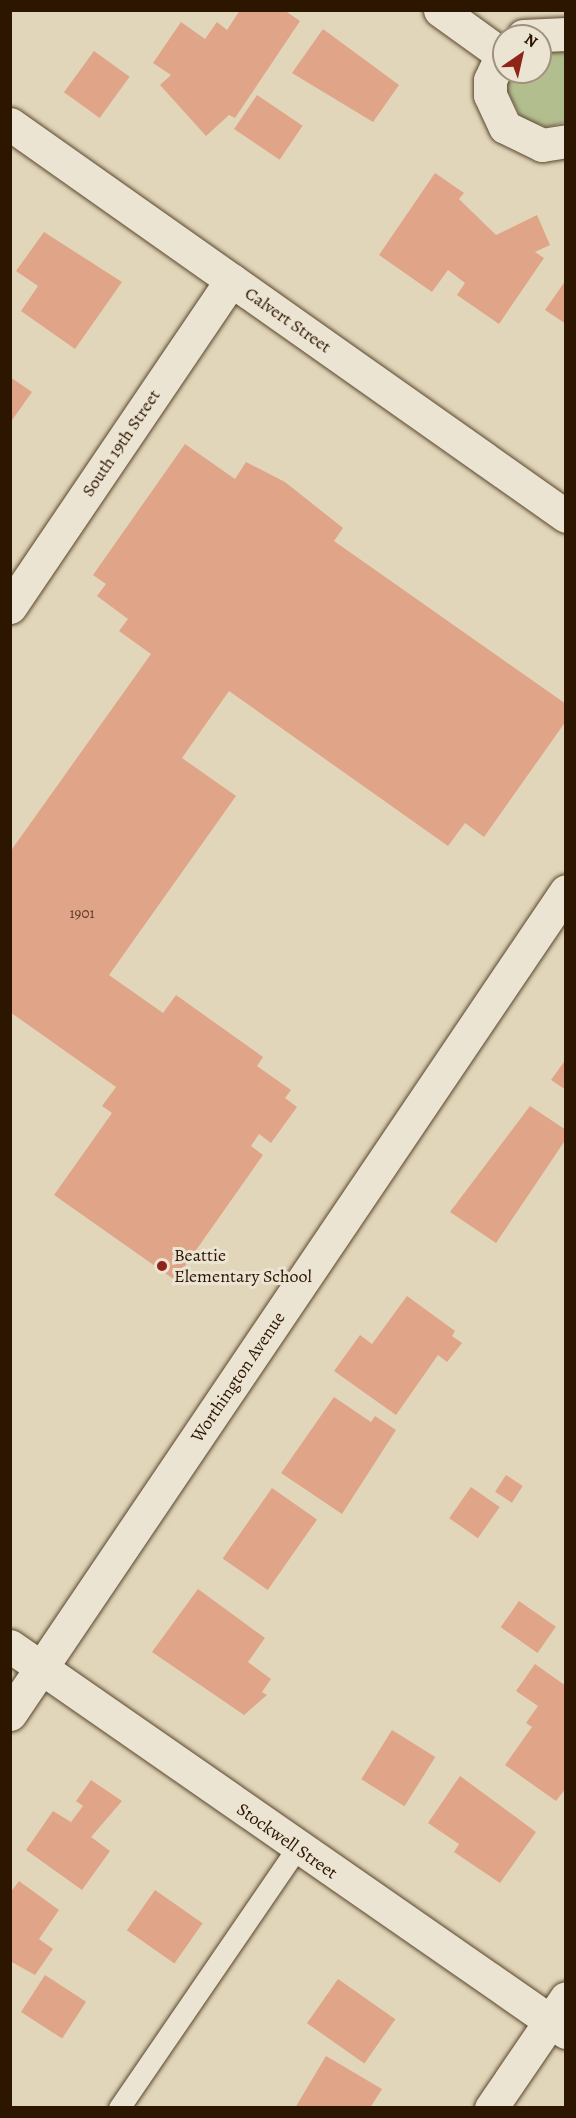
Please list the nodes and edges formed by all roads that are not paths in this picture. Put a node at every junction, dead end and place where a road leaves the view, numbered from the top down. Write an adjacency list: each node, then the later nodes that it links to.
1 (440, 10): 2 (street)
2 (492, 38)
3 (494, 84): 5 (street)
4 (10, 124): 6 (street, Calvert Street)
5 (566, 141)
6 (231, 280): 7 (street, Calvert Street); 8 (street, South 19th Street)
7 (566, 516)
8 (10, 607)
9 (566, 891): 11 (street, Worthington Avenue)
10 (10, 1646): 11 (street, Stockwell Street)
11 (42, 1668): 12 (street, Worthington Avenue); 13 (street, Stockwell Street)
12 (10, 1714)
13 (297, 1848): 14 (street, Stockwell Street); 15 (lane)
14 (560, 2018): 16 (street)
15 (119, 2108)
16 (491, 2108)

